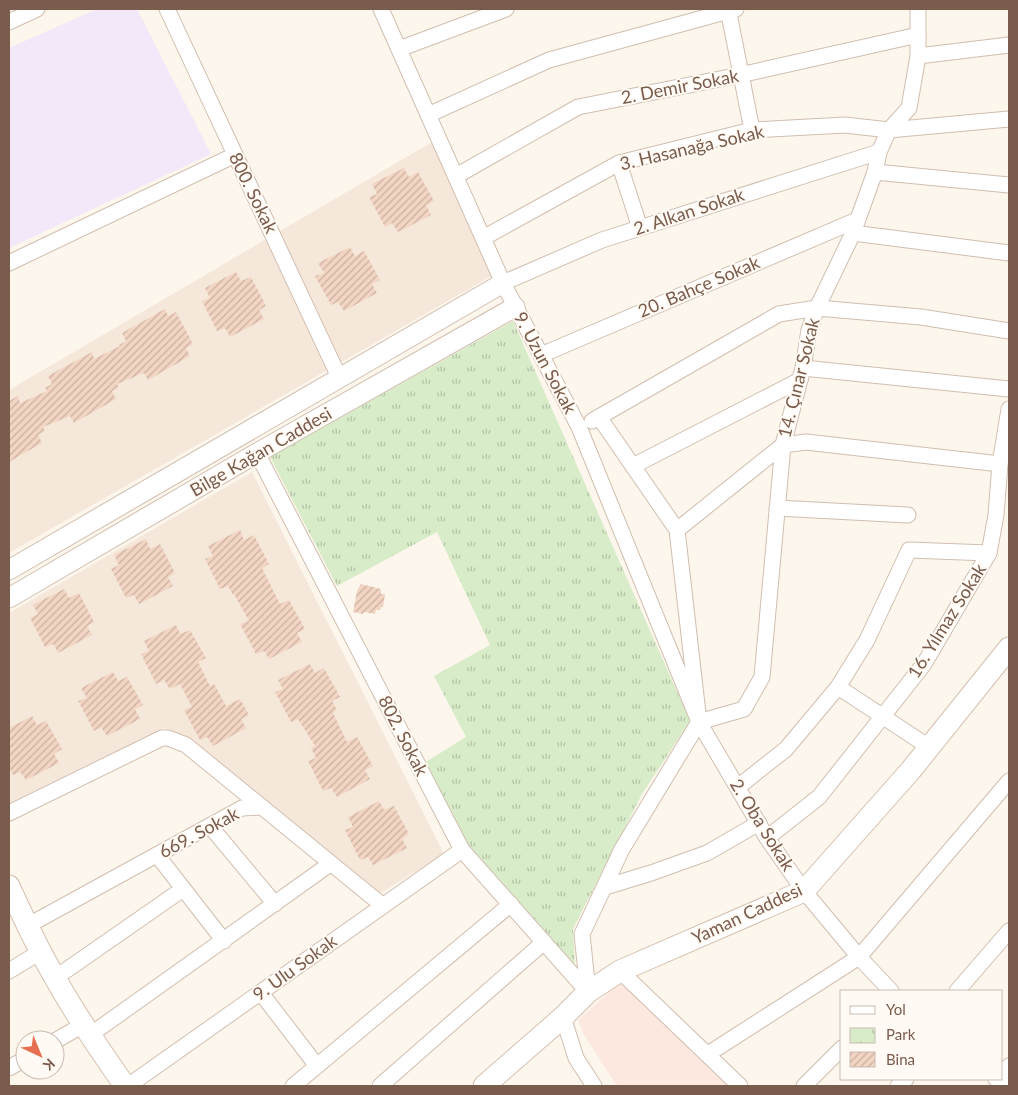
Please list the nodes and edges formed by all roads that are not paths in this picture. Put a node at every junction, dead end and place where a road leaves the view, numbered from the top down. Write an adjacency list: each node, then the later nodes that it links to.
1 (37, 9): 7 (street)
2 (167, 9): 18 (street, 800. Sokak)
3 (381, 9): 10 (street, 9. Uzun Sokak)
4 (506, 9): 10 (street)
5 (918, 9): 8 (street, 14. Çınar Sokak)
6 (731, 10): 12 (street); 13 (street)
7 (9, 22)
8 (918, 35): 11 (street, 14. Çınar Sokak); 12 (street, 2. Demir Sokak)
9 (1009, 45): 11 (street)
10 (399, 49): 13 (street, 9. Uzun Sokak)
11 (918, 56): 16 (street, 14. Çınar Sokak)
12 (740, 75): 15 (street); 21 (street, 2. Demir Sokak)
13 (428, 115): 21 (street, 9. Uzun Sokak)
14 (1009, 119): 16 (street, 3. Hasanağa Sokak)
15 (752, 130): 16 (street, 3. Hasanağa Sokak); 19 (street, 3. Hasanağa Sokak)
16 (889, 130): 17 (street, 14. Çınar Sokak)
17 (879, 152): 20 (street, 14. Çınar Sokak); 24 (street, 2. Alkan Sokak)
18 (236, 155): 27 (street); 34 (street, 800. Sokak)
19 (619, 163): 24 (street); 25 (street, 3. Hasanağa Sokak)
20 (875, 172): 22 (street); 23 (street, 14. Çınar Sokak)
21 (456, 176): 25 (street, 9. Uzun Sokak)
22 (1009, 185)
23 (855, 226): 26 (street); 30 (street, 14. Çınar Sokak); 32 (street, 20. Bahçe Sokak)
24 (640, 228): 28 (street, 2. Alkan Sokak)
25 (483, 238): 28 (street, 9. Uzun Sokak)
26 (1009, 253)
27 (9, 263)
28 (503, 283): 29 (street, 9. Uzun Sokak); 34 (street, Bilge Kağan Caddesi)
29 (515, 307): 32 (street, 9. Uzun Sokak); 40 (street, Bilge Kağan Caddesi)
30 (817, 308): 31 (street); 33 (street, 14. Çınar Sokak); 37 (street)
31 (1009, 331)
32 (541, 355): 38 (street, 9. Uzun Sokak)
33 (801, 374): 35 (street); 39 (street, 14. Çınar Sokak); 42 (street)
34 (339, 377): 49 (street, Bilge Kağan Caddesi)
35 (1009, 389)
36 (1009, 409): 41 (street, 16. Yılmaz Sokak)
37 (599, 417): 38 (street); 42 (street)
38 (579, 427): 54 (street, 9. Uzun Sokak)
39 (783, 445): 41 (street); 44 (street); 47 (street, 14. Çınar Sokak)
40 (257, 453): 50 (street, Bilge Kağan Caddesi); 63 (street, 802. Sokak)
41 (1000, 464): 46 (street, 16. Yılmaz Sokak)
42 (633, 466): 47 (street)
43 (1009, 504): 46 (street)
44 (777, 508): 45 (street); 54 (street)
45 (908, 515)
46 (996, 515): 48 (street, 16. Yılmaz Sokak)
47 (677, 530): 54 (street)
48 (989, 552): 52 (street); 53 (street, 16. Yılmaz Sokak)
49 (9, 570)
50 (9, 598)
51 (1009, 648): 55 (main road, Yaman Caddesi)
52 (838, 687): 53 (street); 57 (street)
53 (882, 717): 55 (street); 62 (street, 16. Yılmaz Sokak)
54 (699, 722): 57 (street, 2. Oba Sokak); 67 (street)
55 (929, 747): 69 (main road, Yaman Caddesi)
56 (1009, 782): 78 (street)
57 (738, 787): 60 (street, 2. Oba Sokak)
58 (262, 807): 59 (street); 61 (street, 669. Sokak); 65 (street, 669. Sokak)
59 (9, 813)
60 (759, 823): 62 (street, 2. Oba Sokak); 67 (street)
61 (210, 826): 64 (street, 669. Sokak); 70 (street)
62 (767, 838): 69 (street, 2. Oba Sokak)
63 (462, 850): 71 (street, 802. Sokak); 72 (street, 9. Ulu Sokak)
64 (156, 855): 68 (street); 73 (street, 669. Sokak)
65 (330, 864): 70 (street); 72 (street, 669. Sokak)
66 (9, 886): 73 (main road)
67 (605, 887): 84 (street)
68 (183, 889): 75 (street); 81 (street)
69 (804, 891): 78 (street, 2. Oba Sokak); 80 (main road, Yaman Caddesi)
70 (274, 904): 75 (street)
71 (511, 904): 76 (street, 802. Sokak); 91 (street)
72 (382, 905): 85 (street, 9. Ulu Sokak)
73 (27, 926): 77 (main road)
74 (1009, 931): 83 (street)
75 (224, 941): 87 (street)
76 (544, 942): 84 (street, 802. Sokak); 95 (street)
77 (40, 952): 79 (street); 81 (main road)
78 (859, 957): 82 (street, 2. Oba Sokak); 90 (street)
79 (9, 971)
80 (620, 971): 84 (main road, Yaman Caddesi); 90 (street)
81 (55, 978): 87 (main road)
82 (891, 990)
83 (958, 990)
84 (588, 992): 86 (main road, Yaman Caddesi)
85 (261, 993): 91 (street); 93 (street, 9. Ulu Sokak)
86 (563, 1016): 92 (main road, Yaman Caddesi); 96 (street)
87 (87, 1030): 88 (street); 93 (main road)
88 (65, 1038)
89 (840, 1050): 98 (street)
90 (708, 1054): 97 (street)
91 (317, 1066): 94 (street)
92 (490, 1084)
93 (126, 1086)
94 (293, 1086)
95 (380, 1086)
96 (594, 1086)
97 (740, 1086)
98 (804, 1086)

